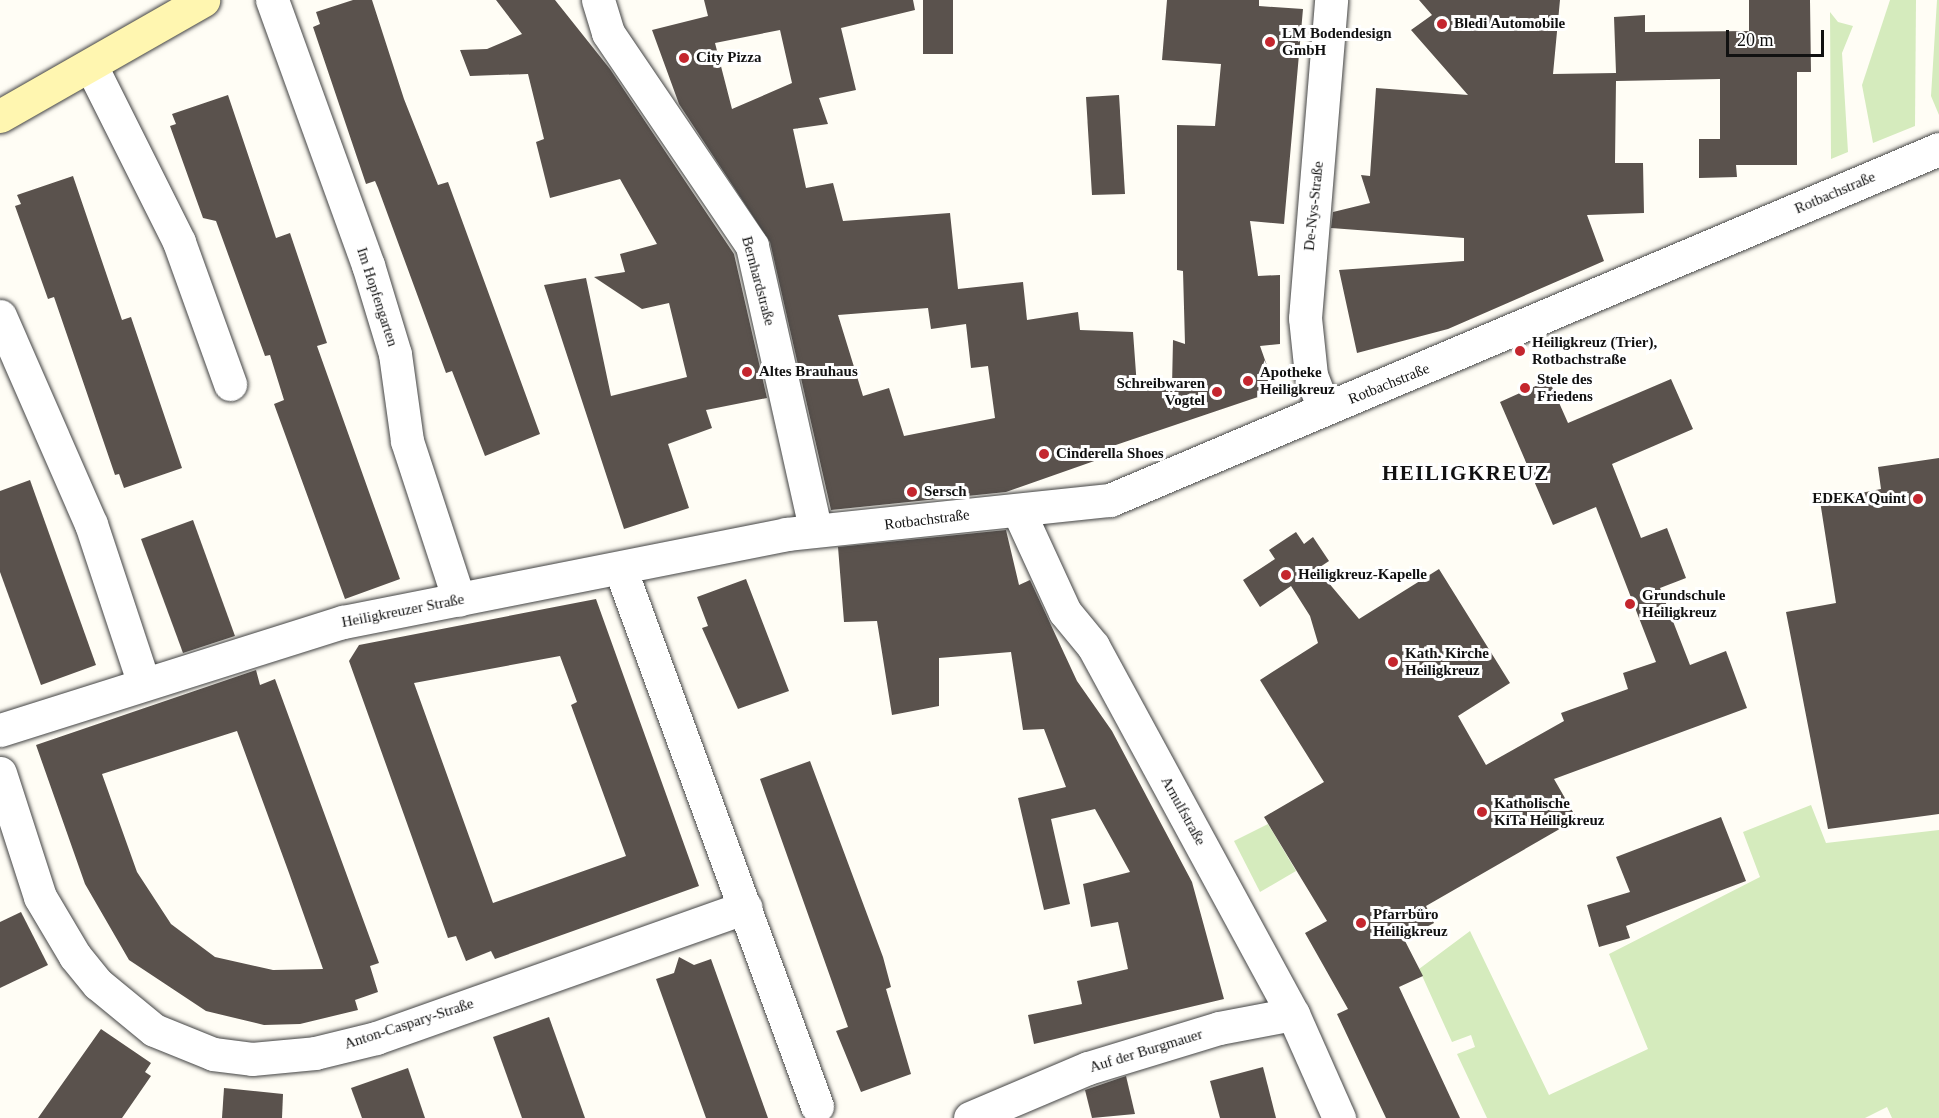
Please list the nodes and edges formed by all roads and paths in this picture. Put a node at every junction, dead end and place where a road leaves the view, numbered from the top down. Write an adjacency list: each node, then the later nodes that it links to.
1 (203, 0): 5 (street)
2 (272, 0): 14 (street, Im Hopfengarten)
3 (598, 0): 12 (street, Bernhardstraße)
4 (1331, 0): 10 (street, De-Nys-Straße)
5 (91, 66): 6 (street); 9 (street)
6 (0, 116)
7 (1939, 149): 10 (street, Rotbachstraße)
8 (0, 316): 15 (street)
9 (230, 384)
10 (1324, 409): 11 (street, Rotbachstraße)
11 (1018, 510): 12 (street, Rotbachstraße); 19 (street, Arnulfstraße)
12 (815, 529): 13 (street, Heiligkreuzer Straße)
13 (620, 568): 14 (street, Heiligkreuzer Straße); 18 (street)
14 (459, 600): 15 (street, Heiligkreuzer Straße)
15 (143, 681): 16 (street, Heiligkreuzer Straße)
16 (0, 730)
17 (0, 774): 18 (street, Anton-Caspary-Straße)
18 (745, 907): 20 (street)
19 (1293, 1014): 21 (street, Auf der Burgmauer); 23 (street, Arnulfstraße)
20 (817, 1106)
21 (1004, 1111): 22 (street, Auf der Burgmauer)
22 (970, 1118)
23 (1339, 1118)

